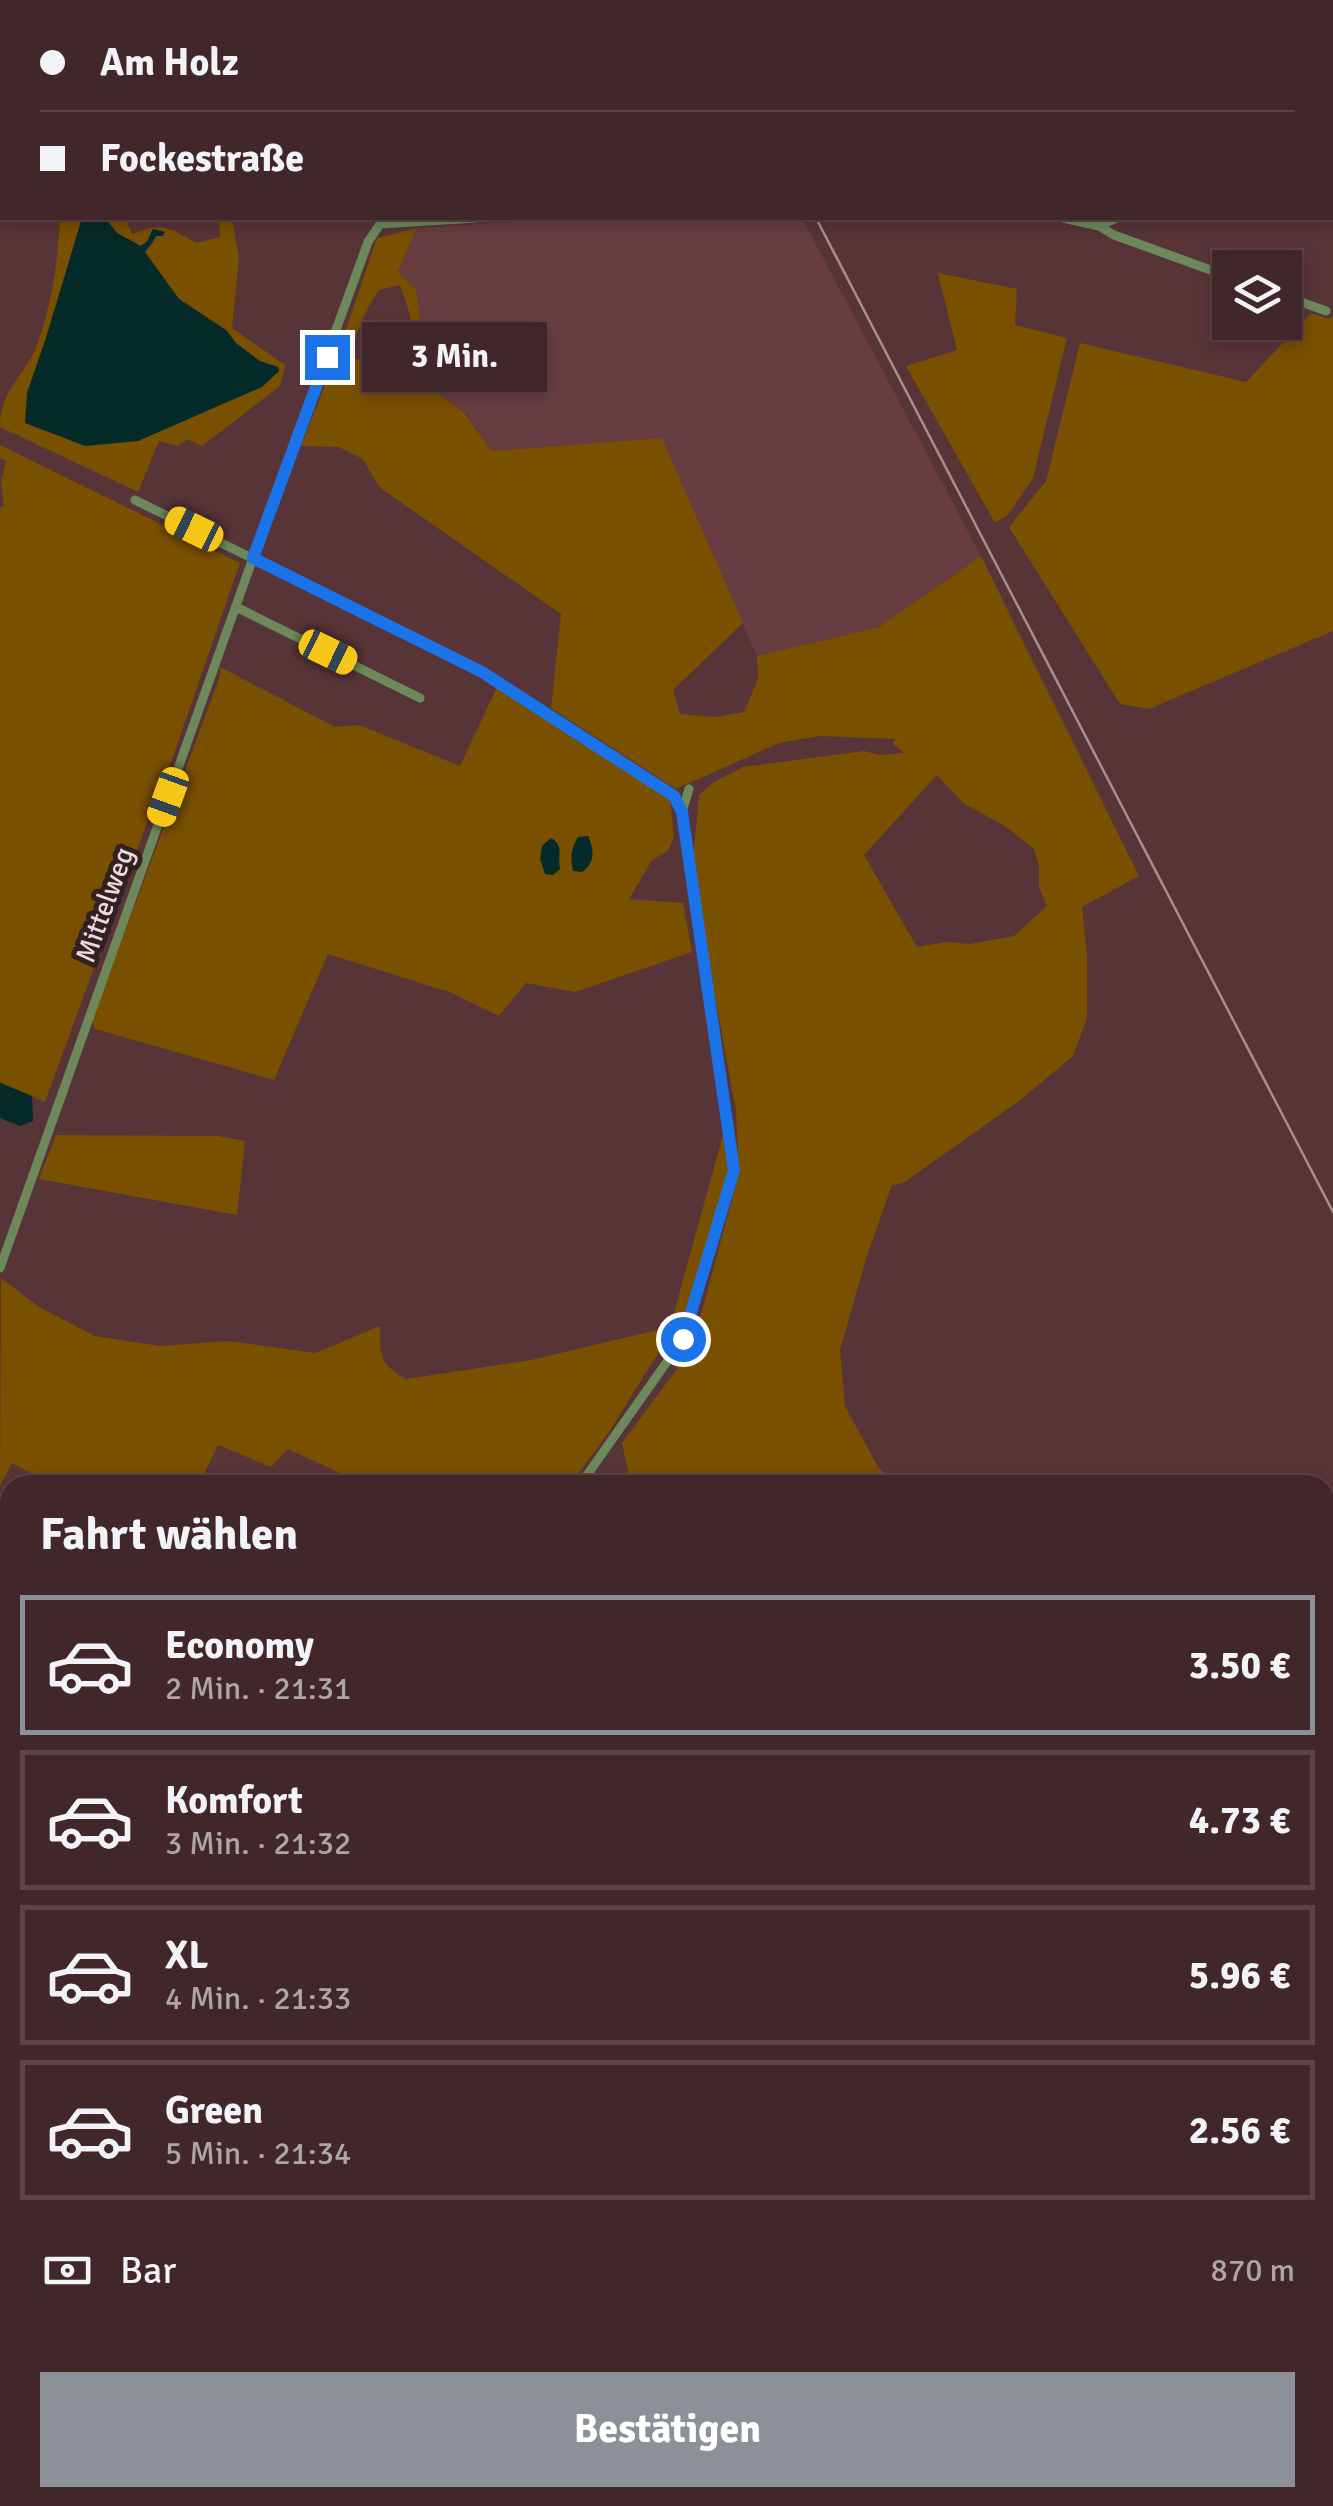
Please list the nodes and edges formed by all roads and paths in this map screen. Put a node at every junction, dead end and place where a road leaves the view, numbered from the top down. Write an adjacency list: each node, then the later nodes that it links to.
1 (411, 220): 4 (street)
2 (1072, 220): 5 (street)
3 (1112, 220): 5 (street)
4 (378, 221): 10 (street, Mittelweg)
5 (1099, 226): 6 (street)
6 (1212, 270)
7 (1302, 302): 8 (street)
8 (1326, 311)
9 (135, 500): 10 (street)
10 (253, 558): 11 (street, Mittelweg); 14 (street)
11 (236, 607): 12 (street); 15 (street, Mittelweg)
12 (420, 698)
13 (688, 789): 14 (street)
14 (682, 812): 16 (street)
15 (0, 1268)
16 (587, 1475)

